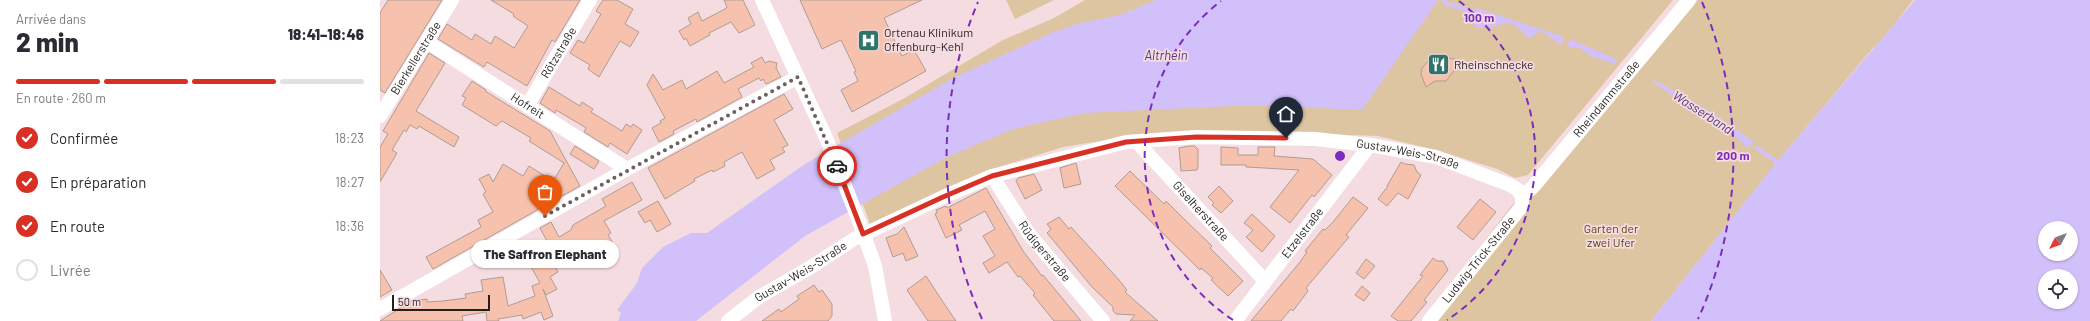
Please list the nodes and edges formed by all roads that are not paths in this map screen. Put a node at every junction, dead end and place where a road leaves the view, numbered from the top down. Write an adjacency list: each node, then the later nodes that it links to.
1 (452, 0): 5 (street, Bierkellerstraße)
2 (590, 0): 7 (street, Rötzstraße)
3 (762, 0): 6 (street)
4 (1689, 0): 13 (street, Rheindammstraße)
5 (427, 42): 7 (street, Hofreit); 8 (street, Bierkellerstraße)
6 (798, 77): 11 (street); 14 (street)
7 (527, 106): 11 (street, Hofreit)
8 (380, 116)
9 (1137, 142): 10 (street, Gustav-Weis-Straße); 12 (street, Gustav-Weis-Straße); 15 (street, Giselherstraße)
10 (1370, 146): 13 (street, Gustav-Weis-Straße); 15 (street, Etzelstraße)
11 (628, 169): 16 (street)
12 (992, 176): 14 (street, Gustav-Weis-Straße); 19 (street, Rüdigerstraße)
13 (1522, 196): 21 (street, Ludwig-Trick-Straße)
14 (861, 228): 17 (street, Gustav-Weis-Straße); 18 (street)
15 (1265, 281): 20 (street, Etzelstraße)
16 (380, 309)
17 (728, 321)
18 (885, 321)
19 (1103, 321)
20 (1235, 321)
21 (1429, 321)

